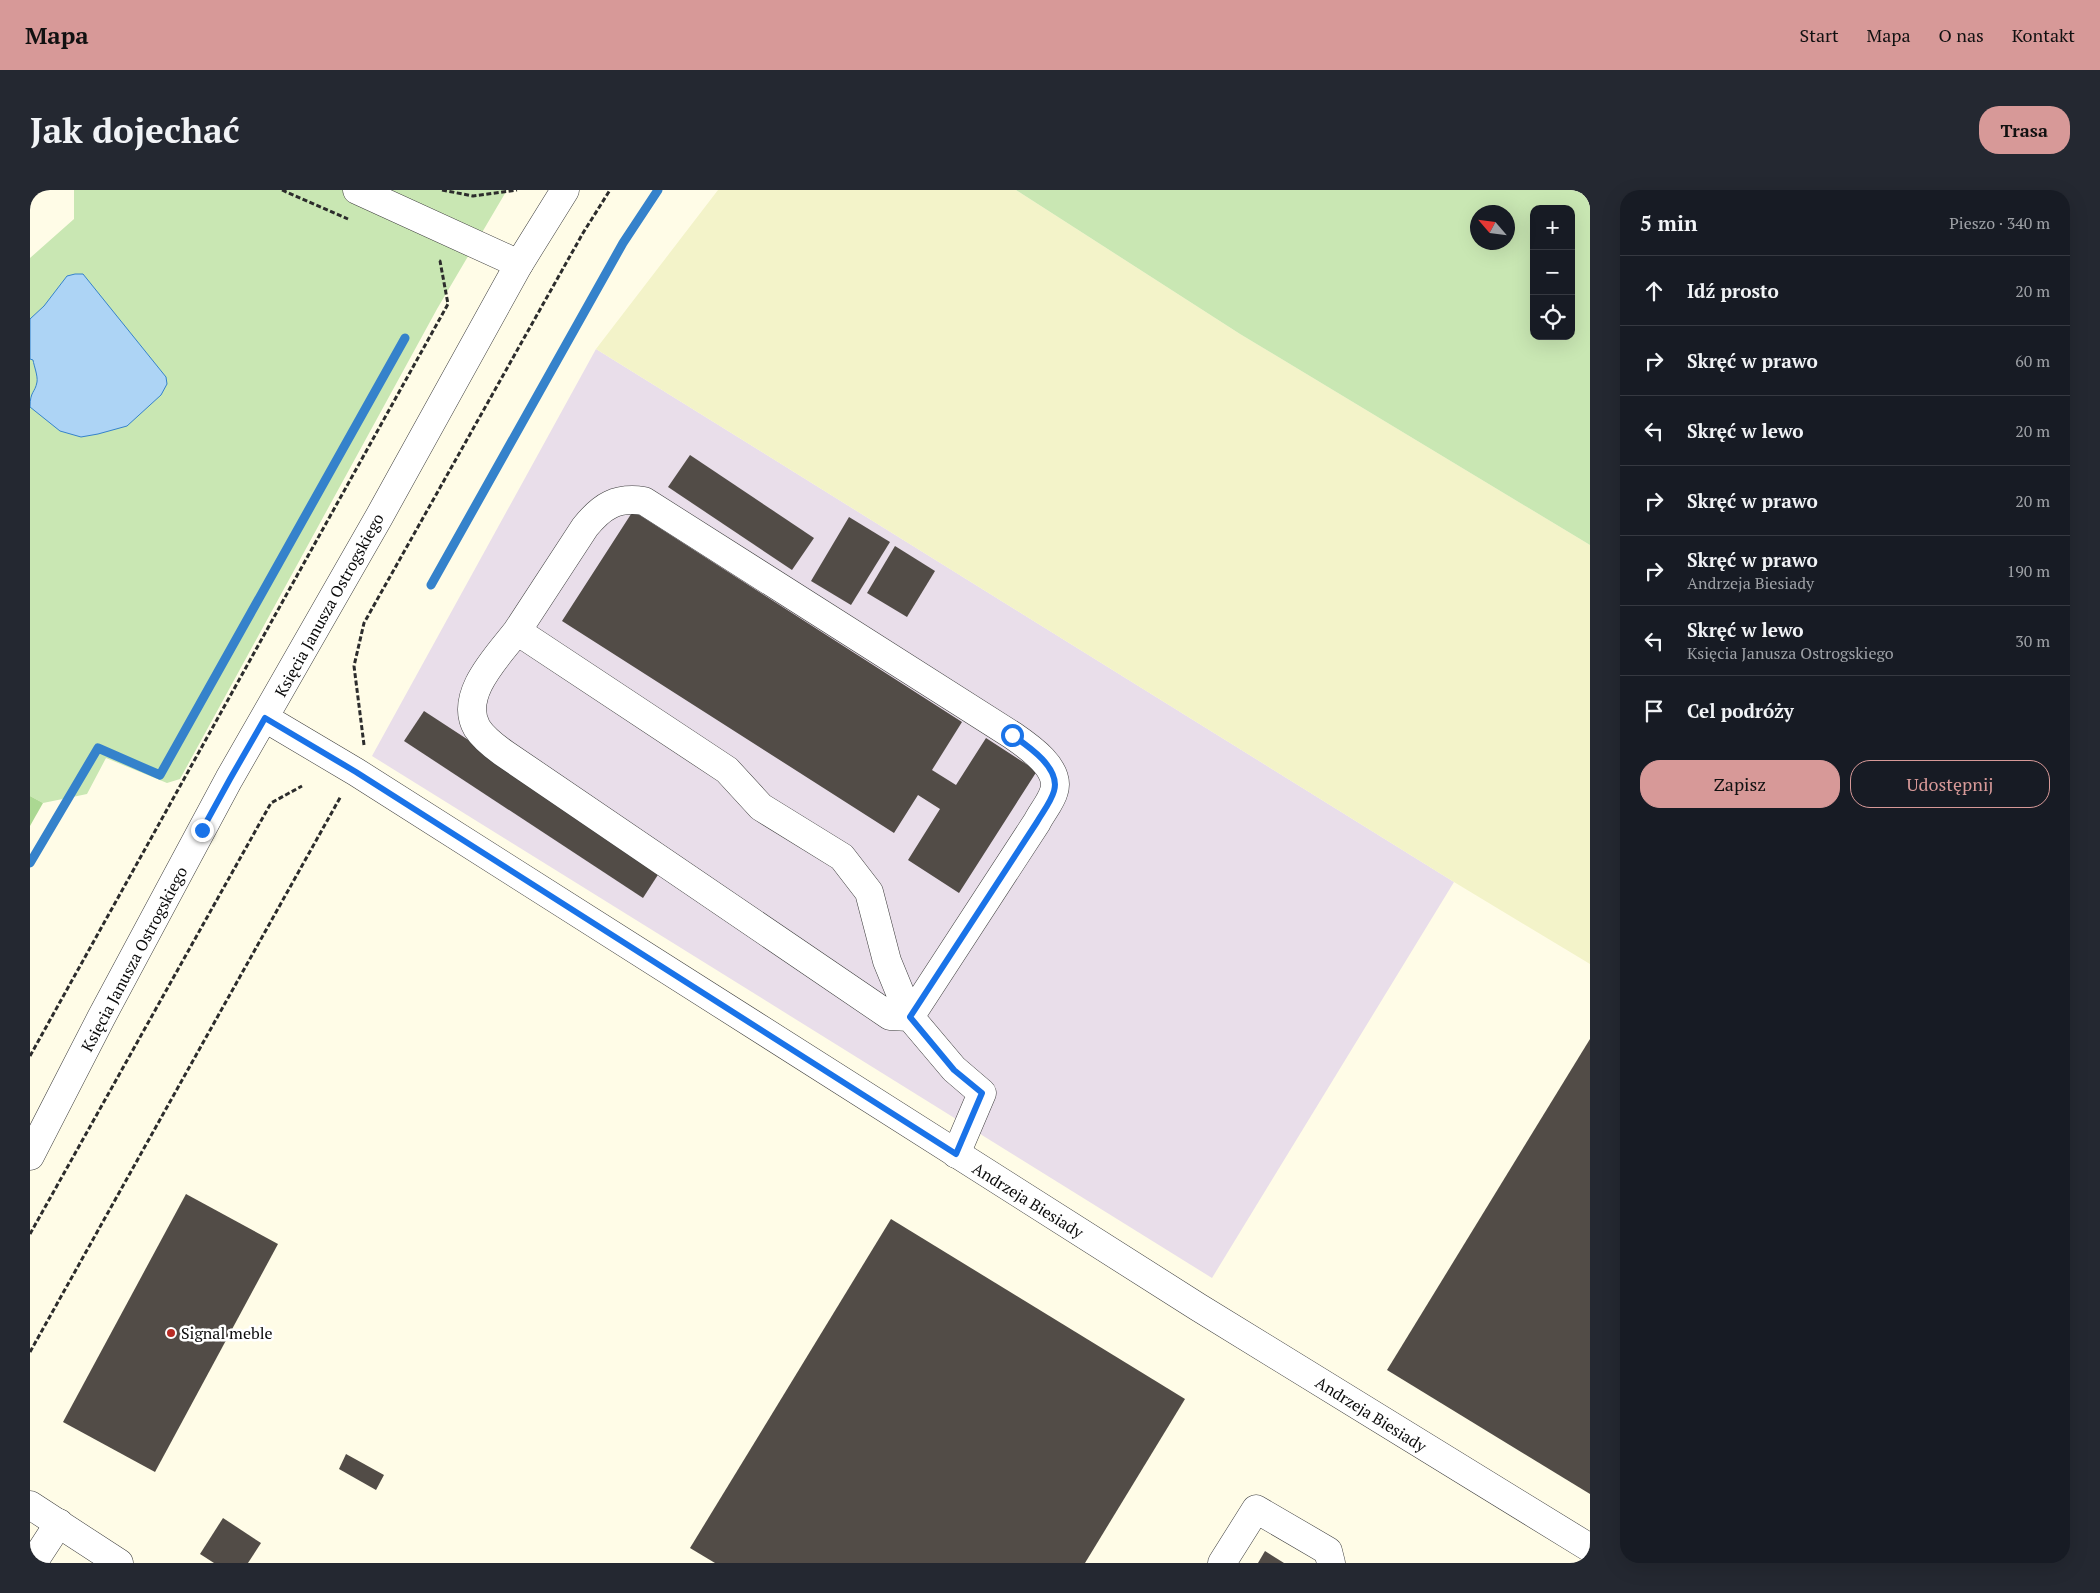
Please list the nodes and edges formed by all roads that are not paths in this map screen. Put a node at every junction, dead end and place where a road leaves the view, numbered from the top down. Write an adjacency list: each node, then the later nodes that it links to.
1 (357, 190): 3 (street)
2 (565, 190): 3 (street, Księcia Janusza Ostrogskiego)
3 (518, 264): 5 (street, Księcia Janusza Ostrogskiego)
4 (518, 631): 6 (street); 6 (street); 6 (street)
5 (265, 718): 7 (street, Andrzeja Biesiady); 8 (street, Księcia Janusza Ostrogskiego)
6 (910, 1017): 7 (street)
7 (956, 1154): 11 (street, Andrzeja Biesiady)
8 (30, 1156)
9 (30, 1506): 10 (street)
10 (59, 1523): 12 (street); 13 (street)
11 (1590, 1548)
12 (33, 1563)
13 (119, 1563)
14 (1222, 1563): 15 (street)
15 (1331, 1563)

